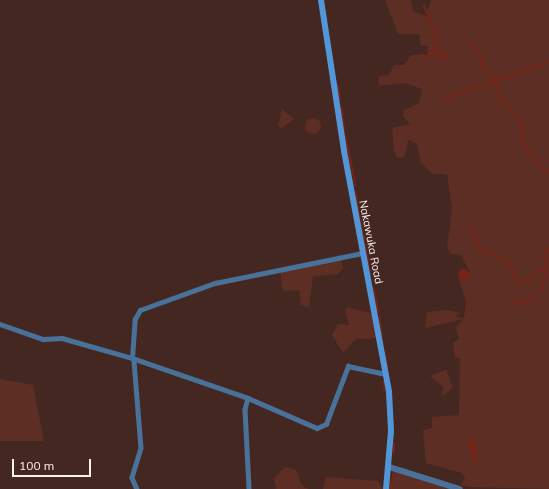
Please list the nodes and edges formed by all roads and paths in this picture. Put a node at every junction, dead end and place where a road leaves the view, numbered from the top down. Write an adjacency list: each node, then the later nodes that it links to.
1 (321, 0): 2 (main road, Nakawuka Road)
2 (363, 253): 4 (street); 5 (main road, Nakawuka Road)
3 (0, 324): 4 (street)
4 (133, 359): 6 (street); 8 (street)
5 (385, 374): 6 (street); 7 (main road, Nakawuka Road)
6 (248, 398): 9 (street)
7 (389, 466): 10 (main road, Nakawuka Road); 11 (street)
8 (138, 489)
9 (249, 489)
10 (386, 489)
11 (460, 489)

